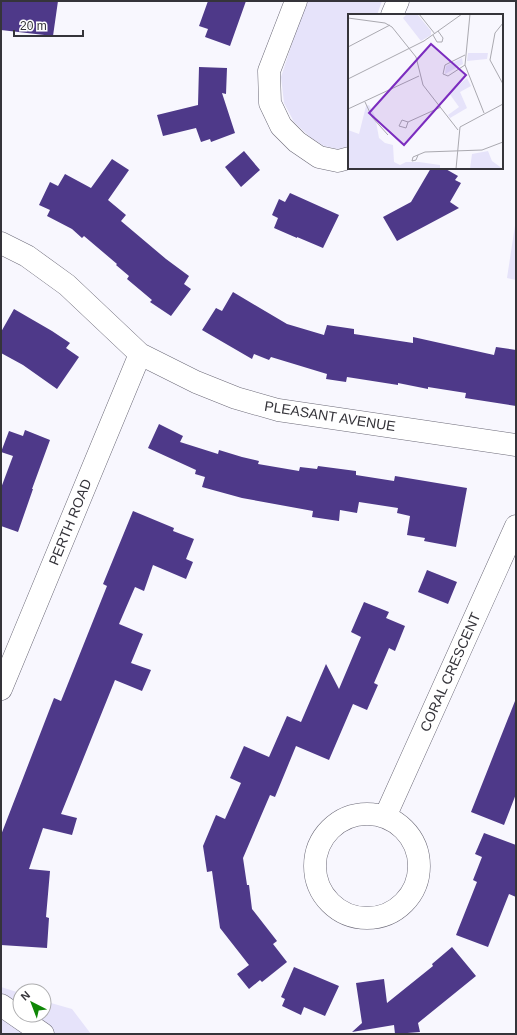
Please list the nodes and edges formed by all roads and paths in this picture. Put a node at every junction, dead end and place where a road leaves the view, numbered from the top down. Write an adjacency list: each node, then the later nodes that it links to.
1 (296, 1): 4 (street)
2 (398, 1): 3 (street)
3 (392, 14)
4 (348, 158)
5 (1, 243): 6 (street, PLEASANT AVENUE)
6 (140, 354): 7 (street, PLEASANT AVENUE); 9 (street, PERTH ROAD)
7 (516, 446)
8 (516, 526): 10 (street, CORAL CRESCENT)
9 (1, 689)
10 (385, 817): 10 (street)
11 (1, 1005): 12 (street)
12 (43, 1034)

